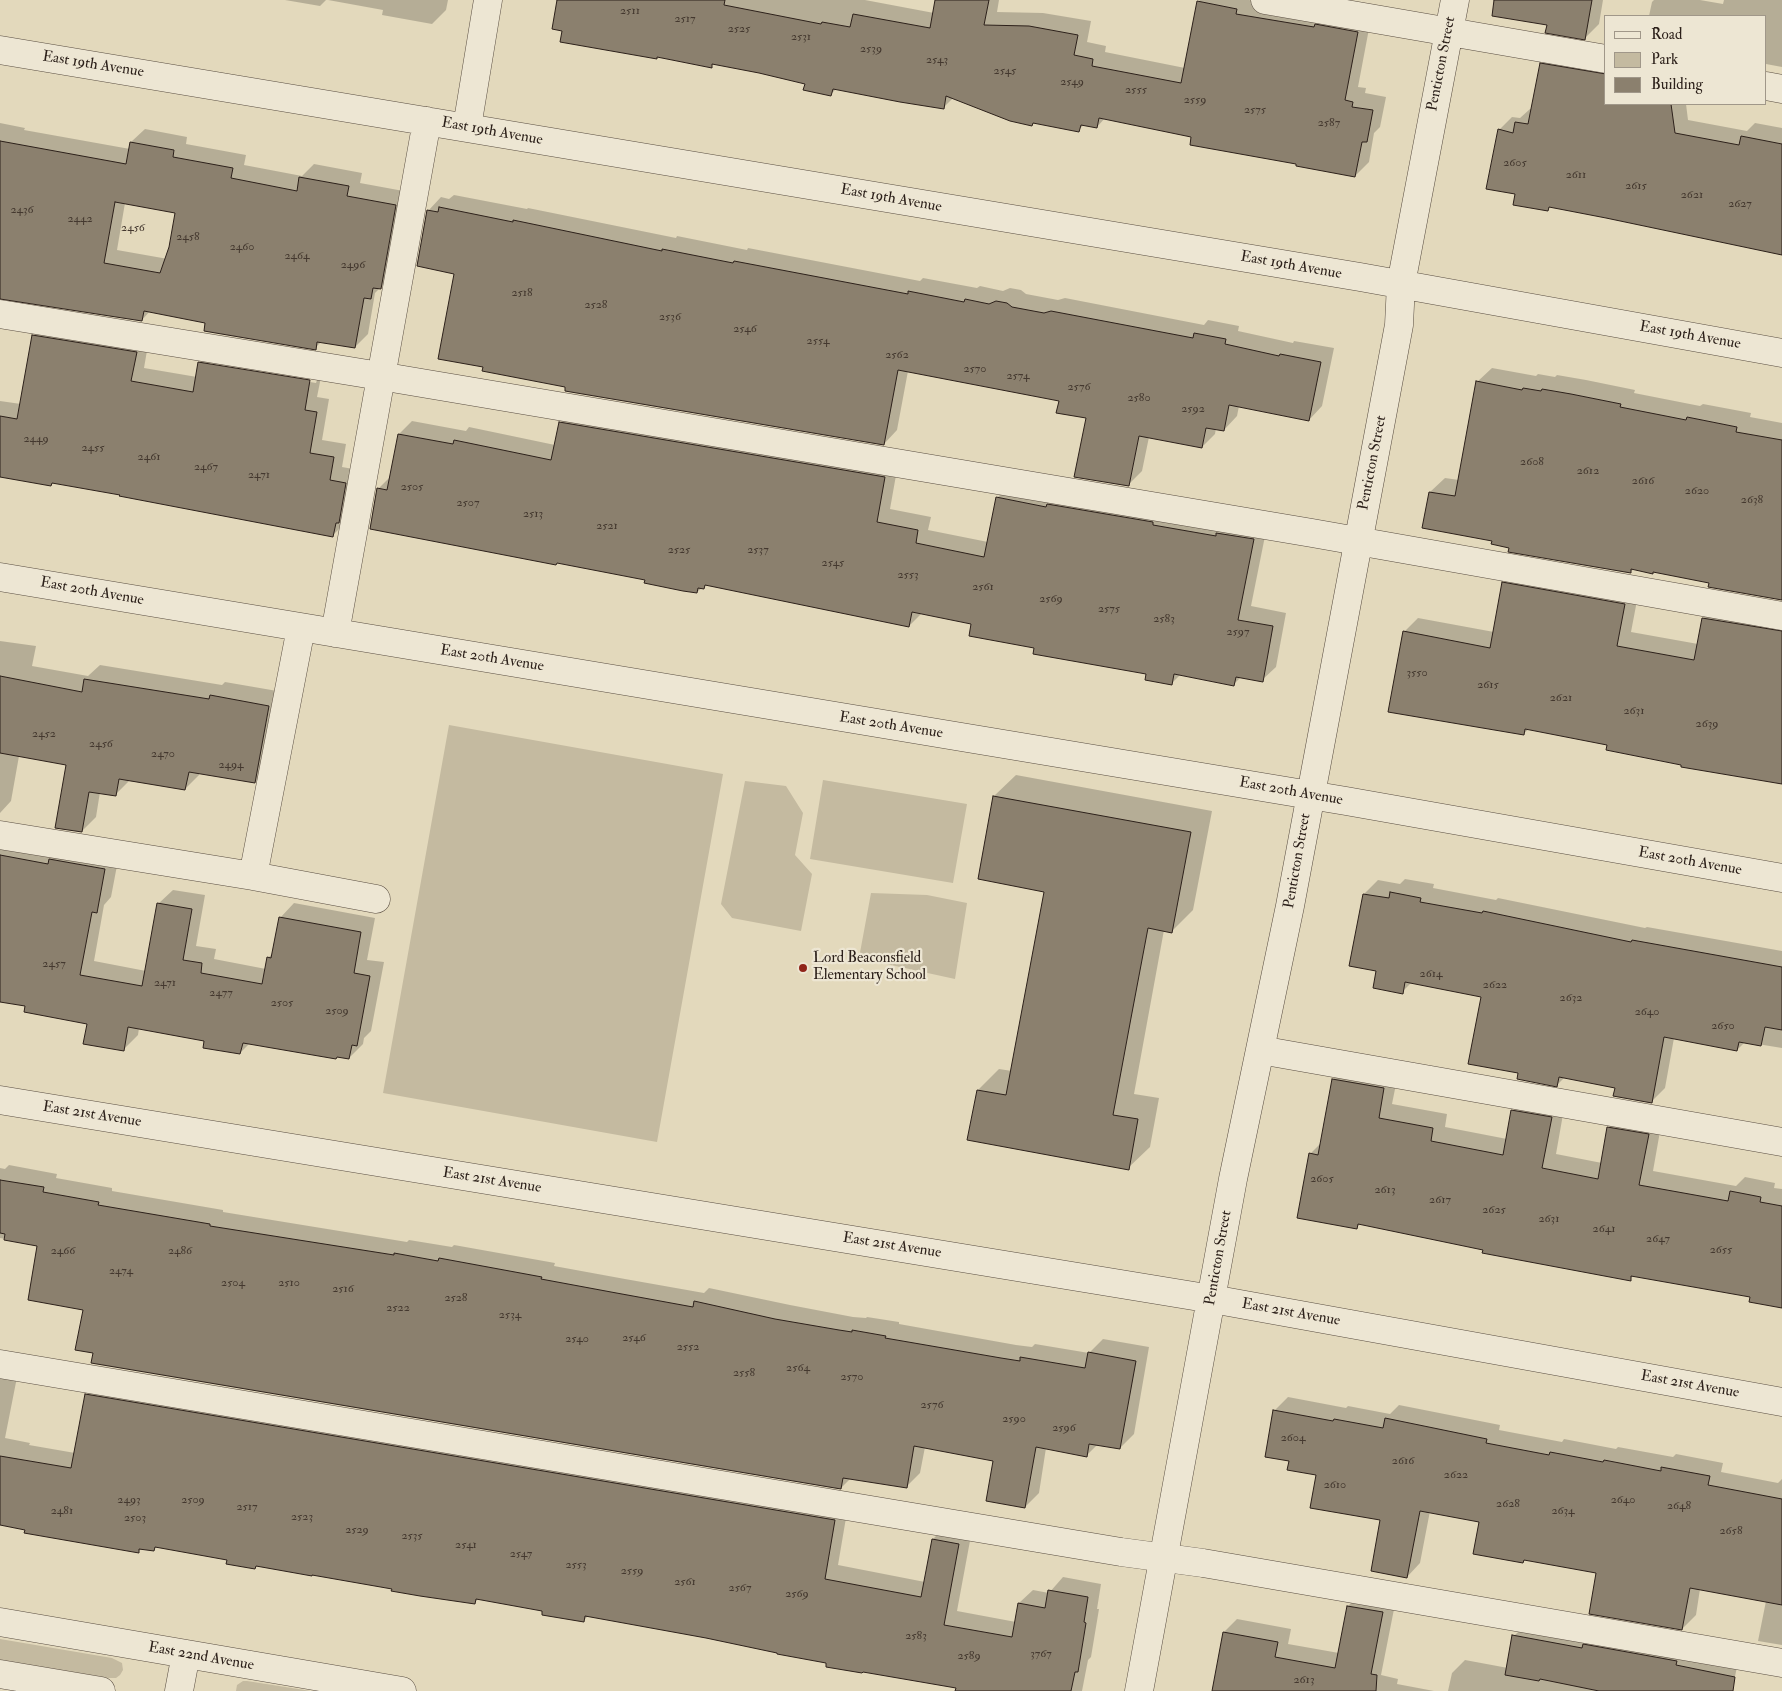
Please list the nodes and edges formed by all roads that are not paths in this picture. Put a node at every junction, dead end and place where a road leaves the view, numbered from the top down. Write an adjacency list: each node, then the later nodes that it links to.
1 (488, 0): 10 (street)
2 (1264, 0): 4 (street)
3 (1454, 0): 4 (street, Penticton Street)
4 (1449, 31): 6 (street); 11 (street, Penticton Street)
5 (0, 50): 9 (street, East 19th Avenue)
6 (1604, 58)
7 (1767, 86): 8 (street)
8 (1782, 89)
9 (427, 121): 10 (street, East 19th Avenue); 14 (street)
10 (467, 127): 11 (street, East 19th Avenue)
11 (1401, 284): 13 (street, East 19th Avenue); 15 (street, Penticton Street)
12 (0, 314): 14 (street)
13 (1782, 353)
14 (380, 376): 15 (street); 19 (street)
15 (1358, 542): 17 (street); 20 (street, Penticton Street)
16 (0, 577): 18 (street, East 20th Avenue)
17 (1782, 616)
18 (301, 628): 19 (street, East 20th Avenue); 22 (street)
19 (335, 633): 20 (street, East 20th Avenue)
20 (1310, 795): 23 (street, East 20th Avenue); 25 (street, Penticton Street)
21 (0, 834): 22 (street)
22 (253, 876): 24 (street)
23 (1782, 878)
24 (376, 898)
25 (1260, 1050): 27 (street); 28 (street, Penticton Street)
26 (0, 1100): 28 (street, East 21st Avenue)
27 (1782, 1142)
28 (1212, 1299): 30 (street, East 21st Avenue); 31 (street, Penticton Street)
29 (0, 1364): 31 (street)
30 (1782, 1402)
31 (1164, 1558): 34 (street); 39 (street, Penticton Street)
32 (0, 1622): 33 (street, East 22nd Avenue)
33 (186, 1654): 37 (street); 38 (street, East 22nd Avenue)
34 (1782, 1663)
35 (0, 1674): 36 (street)
36 (101, 1691)
37 (179, 1691)
38 (402, 1691)
39 (1139, 1691)

